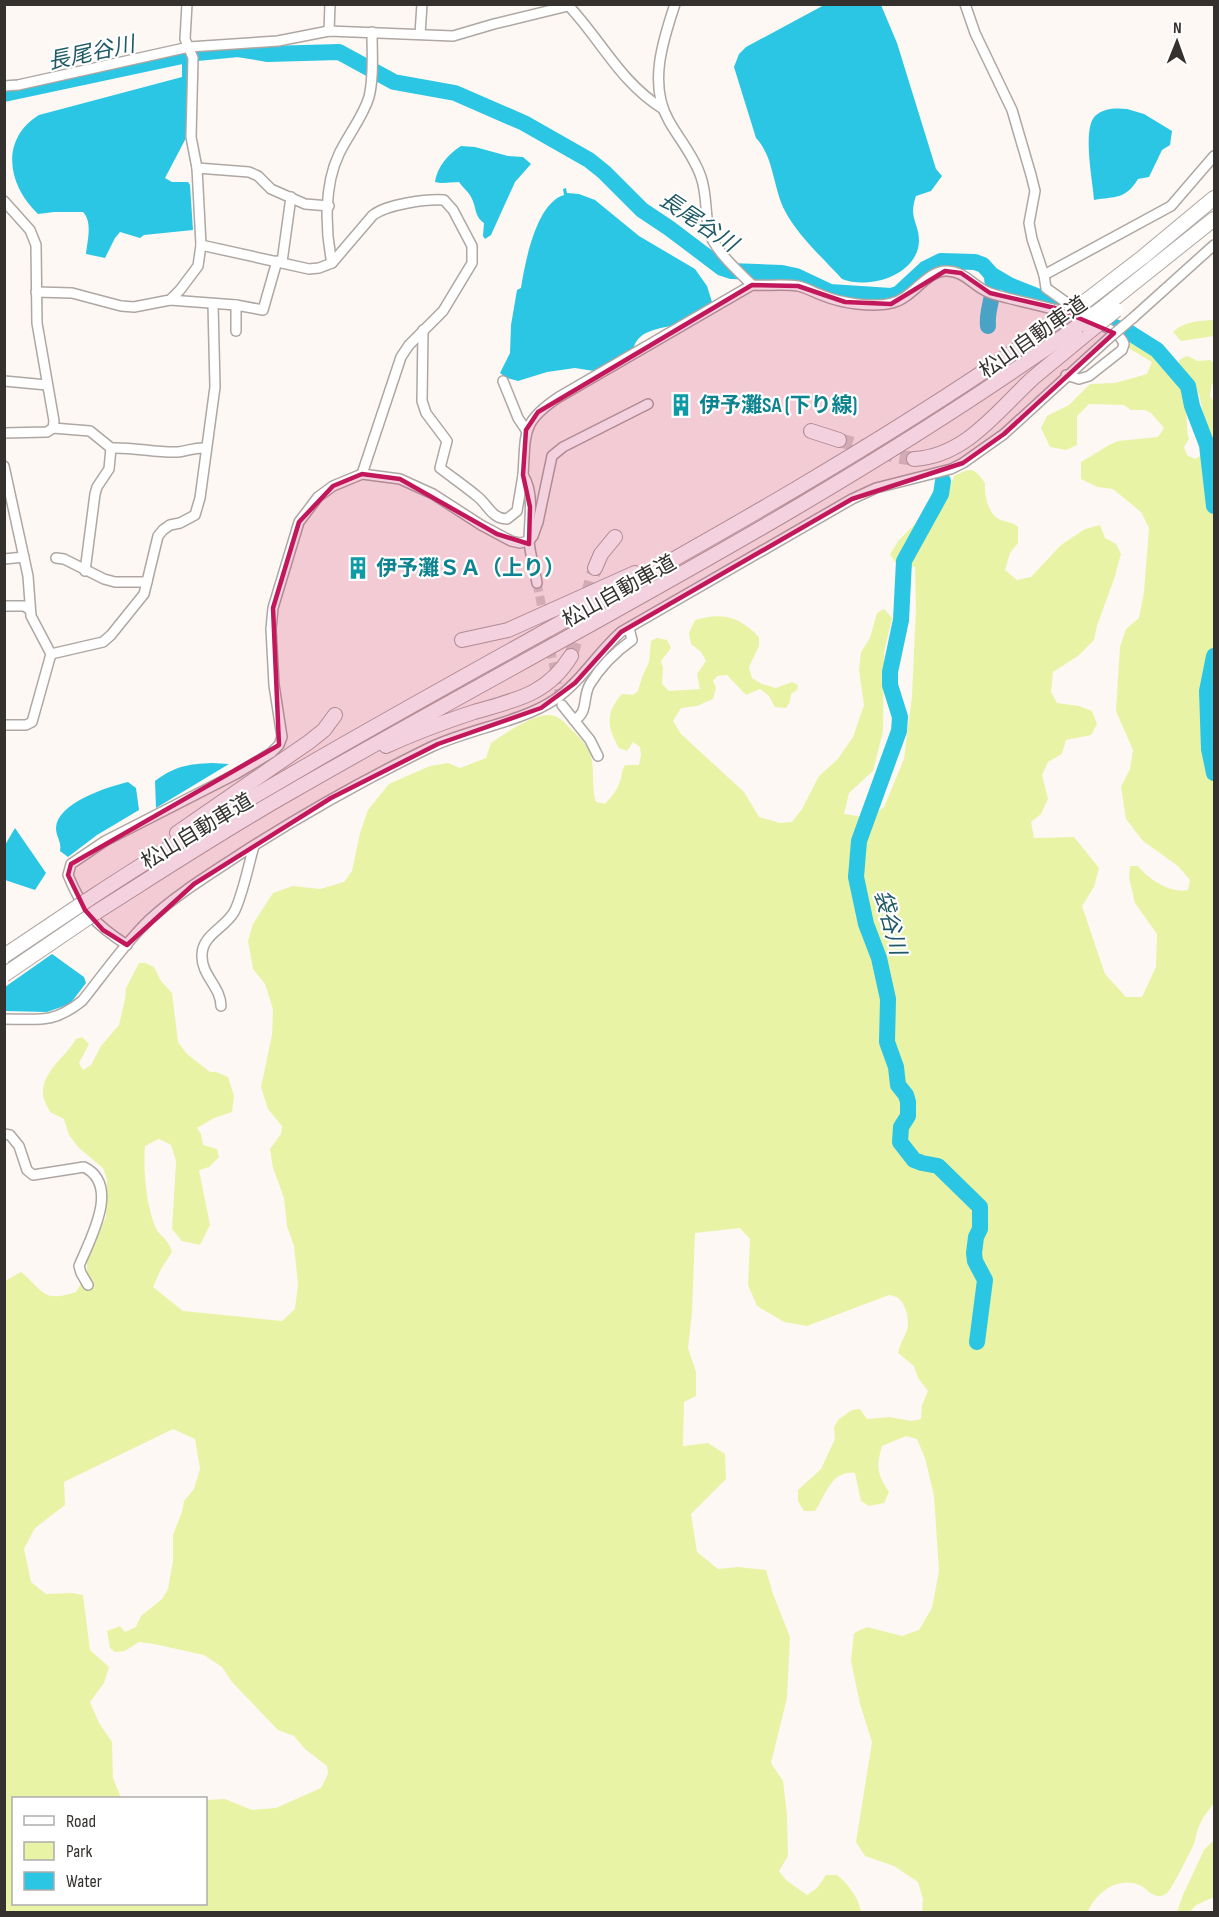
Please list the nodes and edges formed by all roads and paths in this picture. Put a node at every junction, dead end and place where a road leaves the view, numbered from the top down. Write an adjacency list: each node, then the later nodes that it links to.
1 (187, 4): 10 (street)
2 (330, 4): 7 (street)
3 (422, 4): 9 (street)
4 (675, 4): 12 (street)
5 (965, 4): 25 (street)
6 (568, 5): 9 (street); 12 (street)
7 (329, 31): 8 (street); 10 (street)
8 (372, 32): 9 (street); 18 (street)
9 (420, 34)
10 (189, 47): 11 (street); 14 (street)
11 (4, 86)
12 (663, 109): 26 (street)
13 (1215, 156): 25 (street)
14 (197, 168): 15 (street); 21 (street)
15 (291, 197): 18 (street); 23 (street)
16 (1215, 198): 32 (highway, 松山自動車道, bridge)
17 (4, 201): 27 (street)
18 (328, 206): 24 (street)
19 (1215, 219): 31 (highway, 松山自動車道)
20 (1215, 224): 31 (highway)
21 (201, 245): 23 (street); 28 (street)
22 (1215, 245): 36 (street, bridge)
23 (279, 262): 24 (street); 30 (street)
24 (332, 263): 34 (street)
25 (1044, 275): 32 (street)
26 (752, 285): 32 (street); 42 (street)
27 (36, 292): 28 (street); 39 (street)
28 (170, 300): 29 (street)
29 (213, 304): 30 (street); 47 (street)
30 (236, 305): 35 (street)
31 (1111, 308): 33 (highway, bridge)
32 (1063, 311): 36 (street); 52 (highway, 松山自動車道)
33 (1084, 328): 48 (highway); 73 (highway, 松山自動車道)
34 (423, 330): 50 (street); 51 (street)
35 (236, 331)
36 (1065, 375): 64 (street)
37 (4, 381): 39 (street)
38 (503, 381): 42 (street)
39 (47, 385): 41 (street)
40 (648, 404): 54 (street)
41 (53, 428): 44 (street); 46 (street)
42 (526, 430): 51 (street)
43 (811, 431): 45 (highway)
44 (4, 433)
45 (839, 440)
46 (111, 448): 47 (street); 59 (street)
47 (206, 448): 60 (street)
48 (914, 459)
49 (4, 466): 55 (street)
50 (362, 474): 54 (street); 76 (street)
51 (523, 475): 54 (street)
52 (810, 481): 65 (highway); 75 (highway, 松山自動車道)
53 (615, 537): 58 (highway)
54 (529, 541): 61 (street)
55 (24, 557): 57 (street); 63 (street)
56 (56, 558): 59 (street)
57 (4, 559)
58 (595, 568)
59 (85, 571): 60 (street)
60 (147, 582): 66 (street)
61 (537, 583)
62 (4, 606): 63 (street)
63 (29, 609): 66 (street)
64 (629, 628): 70 (street); 74 (street)
65 (462, 640)
66 (51, 654): 71 (street)
67 (571, 656): 73 (highway)
68 (562, 705): 70 (street)
69 (335, 715): 75 (highway)
70 (574, 720): 72 (street)
71 (4, 725)
72 (598, 756)
73 (213, 839): 78 (highway, 松山自動車道, bridge)
74 (254, 846): 76 (street); 79 (street)
75 (86, 901): 77 (highway, 松山自動車道, bridge)
76 (127, 945): 80 (street)
77 (4, 956)
78 (4, 975)
79 (221, 1006)
80 (4, 1019)
81 (4, 1134): 82 (street)
82 (88, 1285)

